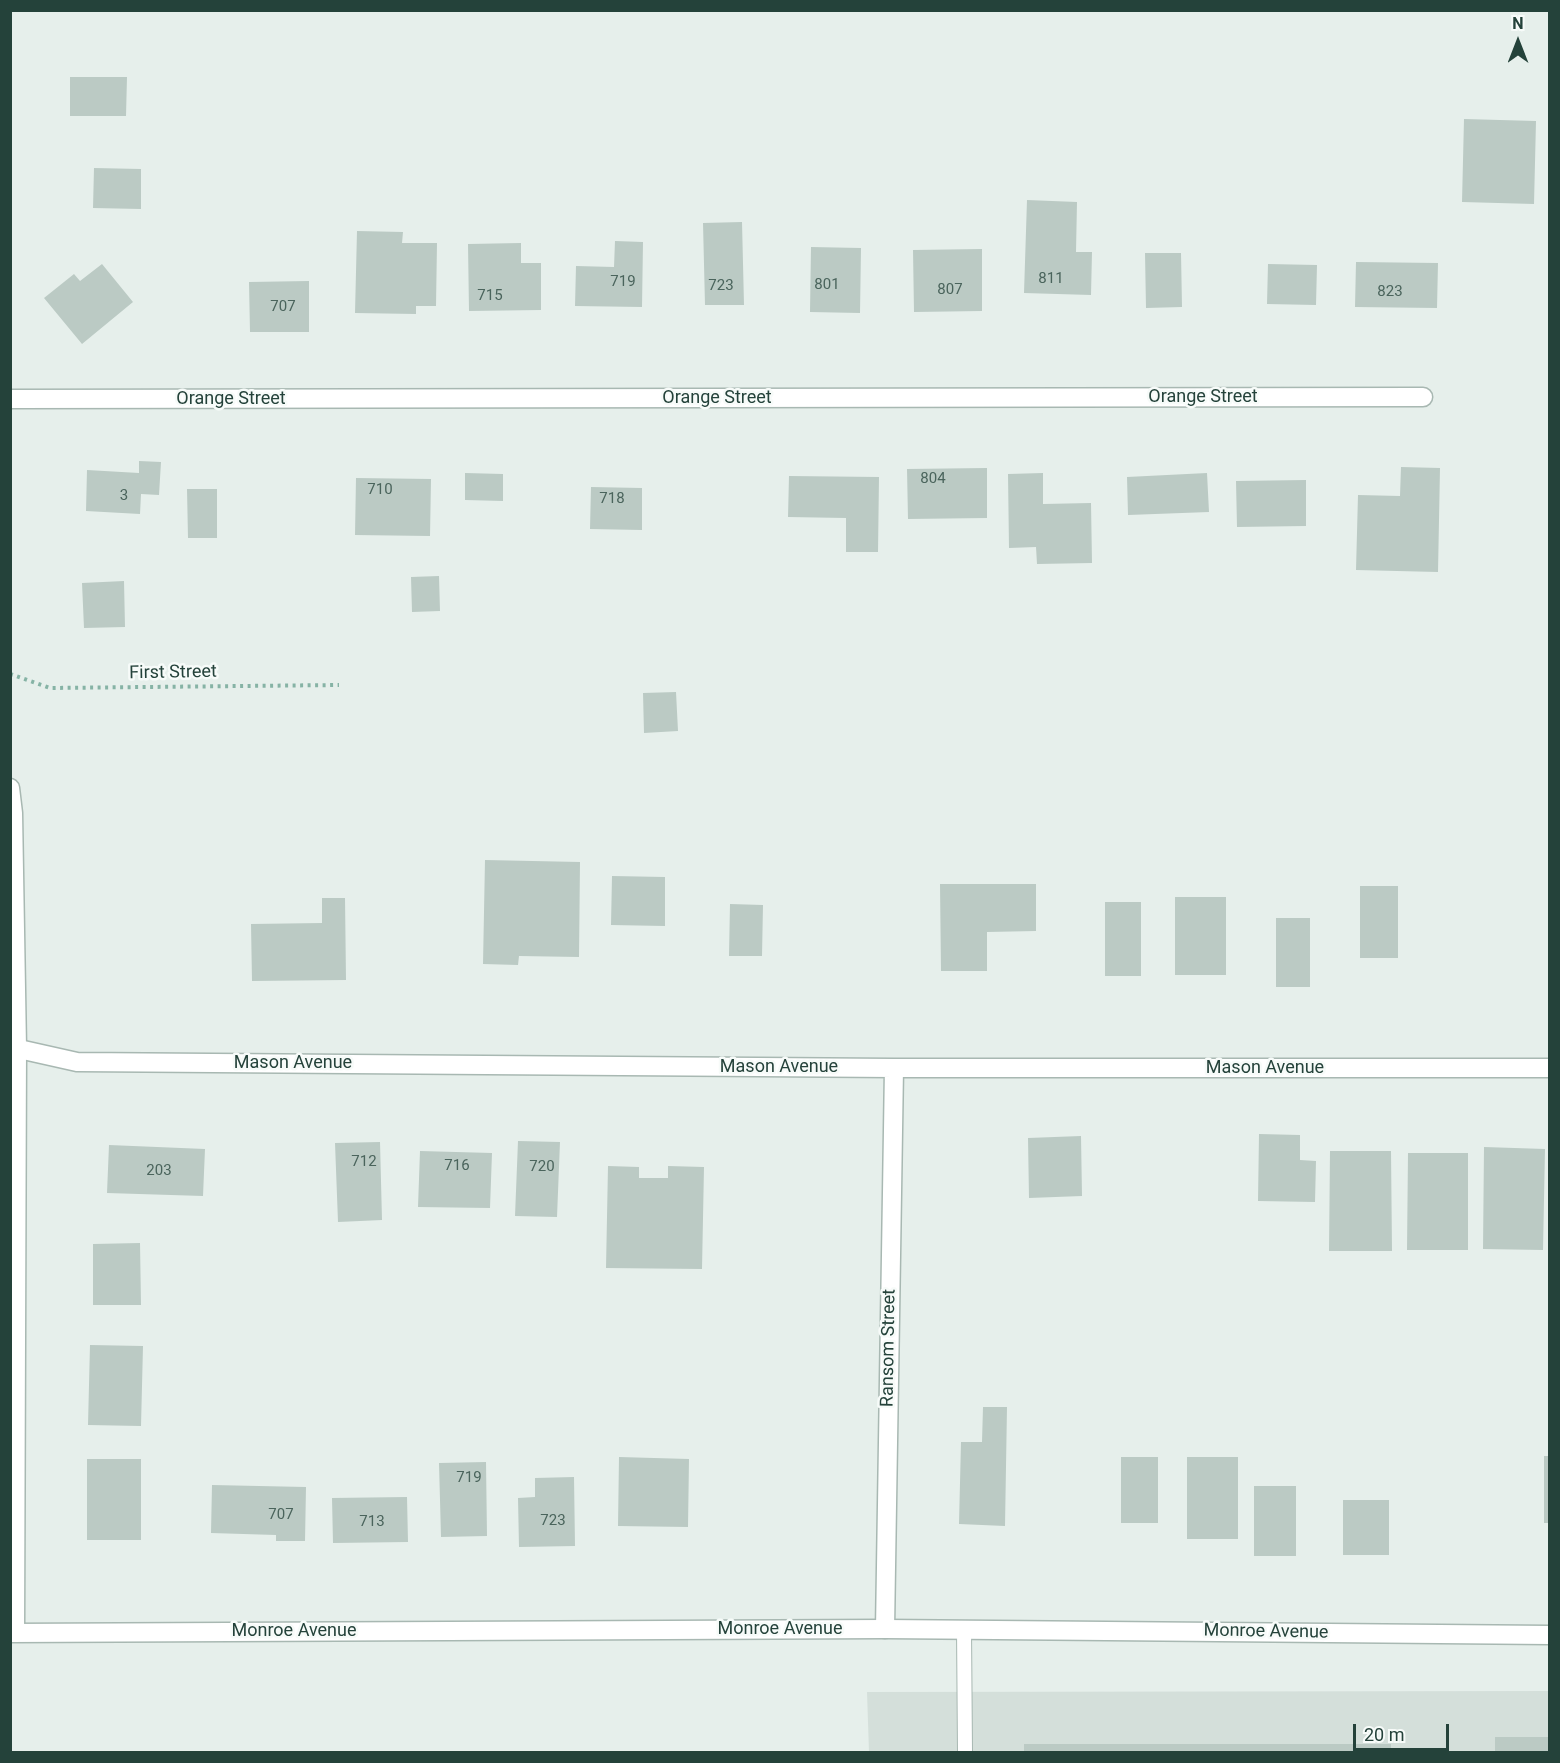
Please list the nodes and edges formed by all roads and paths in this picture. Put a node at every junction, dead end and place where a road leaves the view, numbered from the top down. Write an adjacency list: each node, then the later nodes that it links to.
1 (1423, 397): 2 (street, Orange Street)
2 (10, 399)
3 (10, 674): 4 (path, First Street)
4 (339, 685)
5 (10, 788): 6 (street)
6 (14, 1047): 7 (street, Mason Avenue); 11 (street)
7 (894, 1068): 8 (street, Mason Avenue); 9 (street, Ransom Street)
8 (1550, 1068)
9 (885, 1629): 10 (street, Monroe Avenue); 11 (street, Monroe Avenue)
10 (964, 1629): 12 (street, Monroe Avenue); 13 (lane)
11 (13, 1633)
12 (1550, 1635)
13 (965, 1752)

